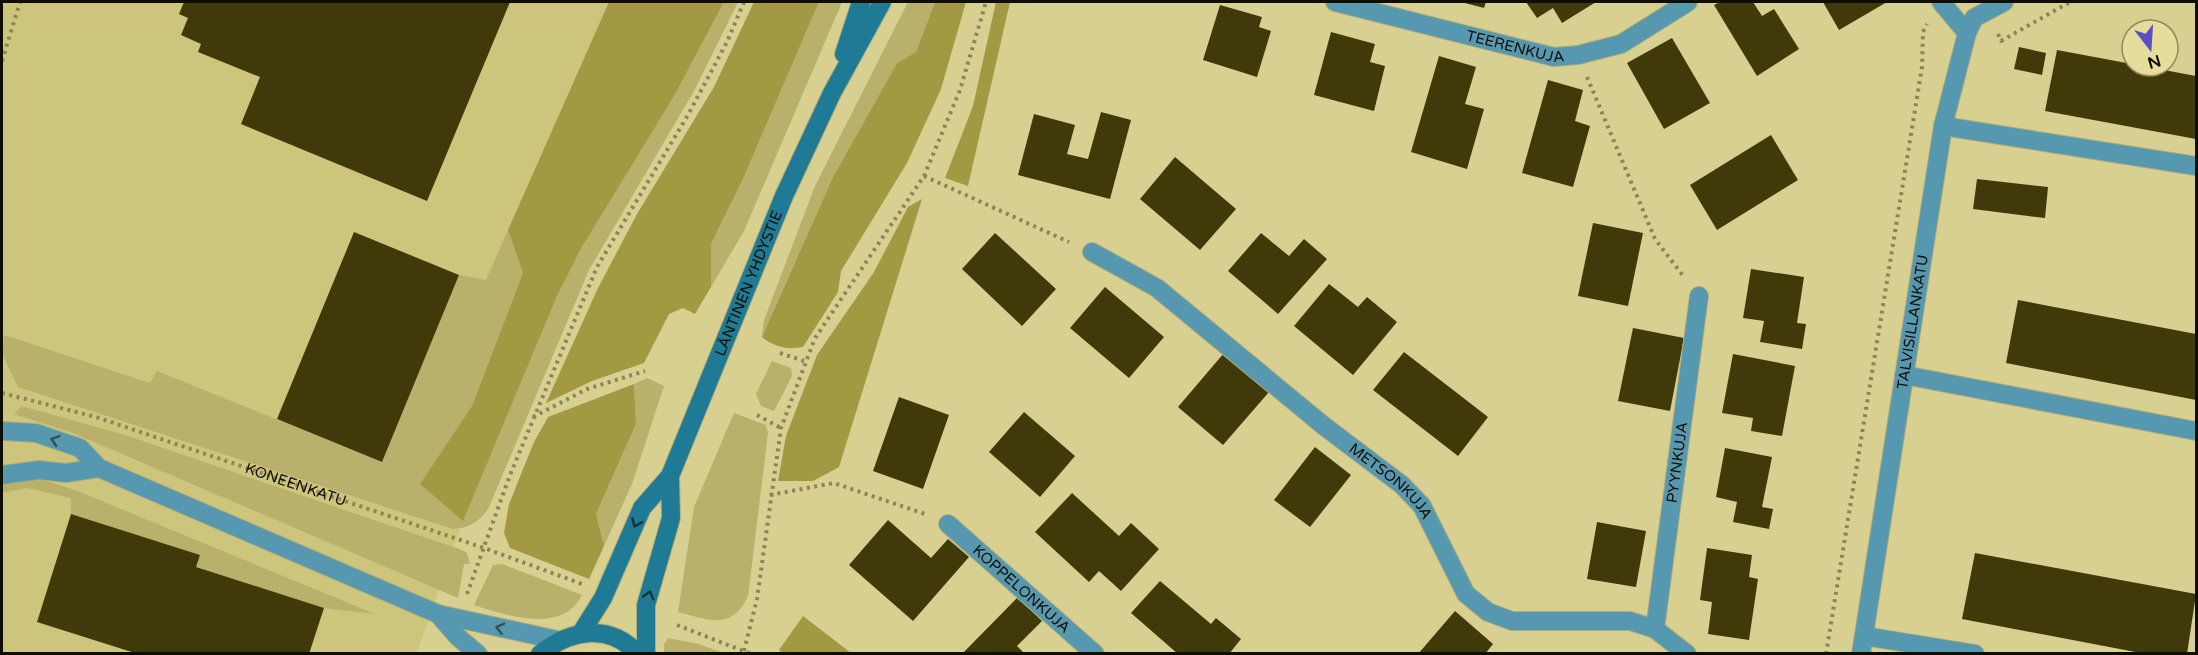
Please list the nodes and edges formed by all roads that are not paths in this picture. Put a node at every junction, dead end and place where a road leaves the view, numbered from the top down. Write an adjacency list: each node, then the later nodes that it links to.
1 (861, 2): 8 (main road, LÄNTINEN YHDYSTIE)
2 (882, 2): 8 (main road, LÄNTINEN YHDYSTIE)
3 (1335, 2): 4 (street, TEERENKUJA)
4 (1688, 2)
5 (2004, 2): 7 (street)
6 (1943, 3): 7 (street)
7 (1967, 33): 9 (street, TALVISILLANKATU)
8 (832, 93): 18 (main road, LÄNTINEN YHDYSTIE)
9 (1943, 126): 10 (street); 13 (street, TALVISILLANKATU)
10 (2196, 166)
11 (1092, 252): 21 (street, METSONKUJA)
12 (1699, 296): 21 (street, PYYNKUJA)
13 (1904, 375): 15 (street); 24 (street, TALVISILLANKATU)
14 (2, 431): 16 (street, one-way to 14)
15 (2196, 431)
16 (99, 468): 17 (street); 20 (street)
17 (2, 475)
18 (670, 476): 22 (main road, LÄNTINEN YHDYSTIE, one-way to 22); 28 (main road, LÄNTINEN YHDYSTIE, one-way to 18)
19 (948, 525): 29 (street, KOPPELONKUJA)
20 (438, 614): 23 (street, one-way to 20); 25 (street)
21 (1655, 629): 30 (street, METSONKUJA)
22 (581, 633): 23 (main road); 27 (main road)
23 (557, 640): 26 (main road)
24 (1862, 645): 31 (street)
25 (478, 654)
26 (540, 654)
27 (638, 654)
28 (646, 654)
29 (1095, 654)
30 (1687, 654)
31 (1976, 654)

